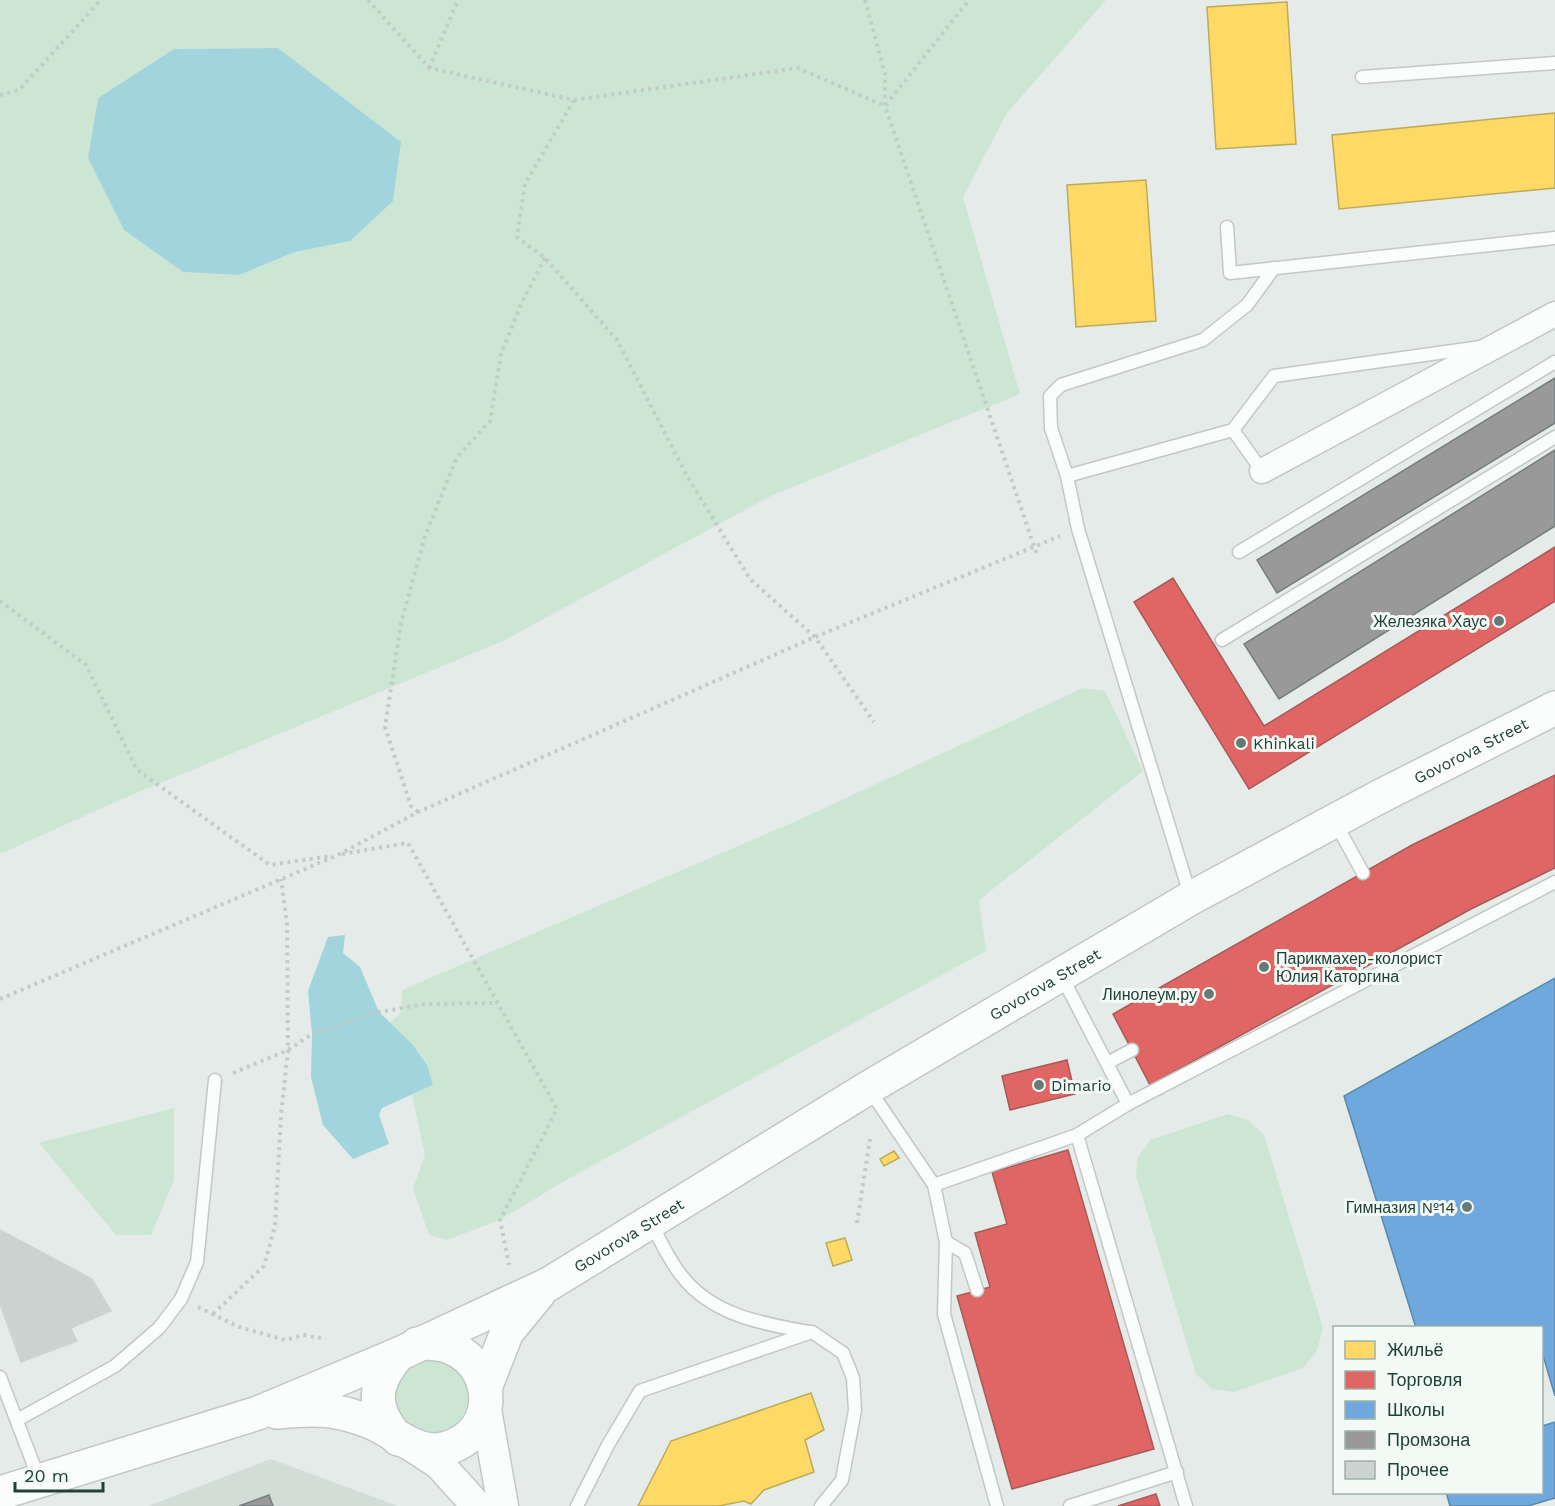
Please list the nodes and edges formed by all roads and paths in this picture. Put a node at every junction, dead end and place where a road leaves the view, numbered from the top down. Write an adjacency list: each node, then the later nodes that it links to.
1 (101, 0): 9 (path)
2 (368, 0): 7 (path)
3 (458, 0): 7 (path)
4 (865, 0): 11 (path)
5 (969, 0): 11 (path)
6 (1555, 63): 8 (lane)
7 (429, 68): 10 (path)
8 (1362, 77)
9 (0, 95)
10 (574, 100): 11 (path); 14 (path)
11 (885, 106): 24 (path)
12 (1227, 227): 15 (lane)
13 (1555, 238): 15 (lane)
14 (545, 258): 28 (path); 32 (path)
15 (1274, 268): 22 (lane)
16 (1555, 314): 17 (street)
17 (1496, 344): 19 (lane); 21 (street)
18 (1555, 362): 25 (lane)
19 (1233, 430): 21 (lane); 22 (lane)
20 (1555, 437): 29 (lane)
21 (1262, 471)
22 (1067, 476): 23 (lane)
23 (1078, 529): 24 (path); 38 (lane)
24 (1034, 547): 26 (path); 28 (path)
25 (1239, 552)
26 (1037, 555)
27 (0, 601): 34 (path)
28 (815, 637): 31 (path); 32 (path)
29 (1222, 640)
30 (1555, 708): 33 (main road, Govorova Street)
31 (874, 722)
32 (418, 812): 34 (path)
33 (1334, 821): 35 (lane); 38 (main road, Govorova Street)
34 (338, 855): 36 (path); 43 (path)
35 (1363, 873)
36 (280, 879): 42 (path); 44 (path)
37 (1555, 882): 40 (lane)
38 (1191, 898): 41 (main road, Govorova Street)
39 (1404, 946): 40 (lane)
40 (1411, 957): 49 (lane)
41 (1061, 974): 46 (lane); 48 (main road, Govorova Street)
42 (0, 999)
43 (497, 1003): 44 (path); 56 (path)
44 (288, 1050): 47 (path); 60 (path)
45 (1132, 1050): 46 (lane)
46 (1107, 1063): 49 (lane)
47 (215, 1080): 59 (lane)
48 (868, 1088): 52 (lane); 53 (main road, Govorova Street)
49 (1128, 1104): 50 (lane)
50 (1077, 1136): 52 (lane); 69 (lane)
51 (870, 1139): 54 (path)
52 (934, 1185): 55 (lane)
53 (650, 1222): 57 (main road, Govorova Street); 61 (lane)
54 (858, 1223)
55 (945, 1242): 58 (lane); 76 (lane)
56 (509, 1265)
57 (549, 1284): 63 (main road, Govorova Street); 65 (main road, Govorova Street)
58 (977, 1290)
59 (181, 1299): 60 (path); 67 (lane)
60 (213, 1314): 62 (path)
61 (812, 1332): 74 (lane); 75 (lane)
62 (326, 1339)
63 (408, 1349): 65 (main road, Govorova Street); 66 (main road, Govorova Street); 68 (main road, Govorova Street)
64 (0, 1377): 67 (lane)
65 (485, 1396): 68 (main road, Govorova Street); 73 (street)
66 (258, 1413): 68 (main road, Govorova Street); 70 (main road, Govorova Street)
67 (17, 1420): 70 (lane)
68 (406, 1443): 72 (street)
69 (1177, 1472): 77 (lane); 78 (lane)
70 (40, 1480): 71 (main road, Govorova Street)
71 (0, 1493)
72 (477, 1506)
73 (503, 1506)
74 (577, 1506)
75 (821, 1506)
76 (997, 1506)
77 (1070, 1506)
78 (1186, 1506)

